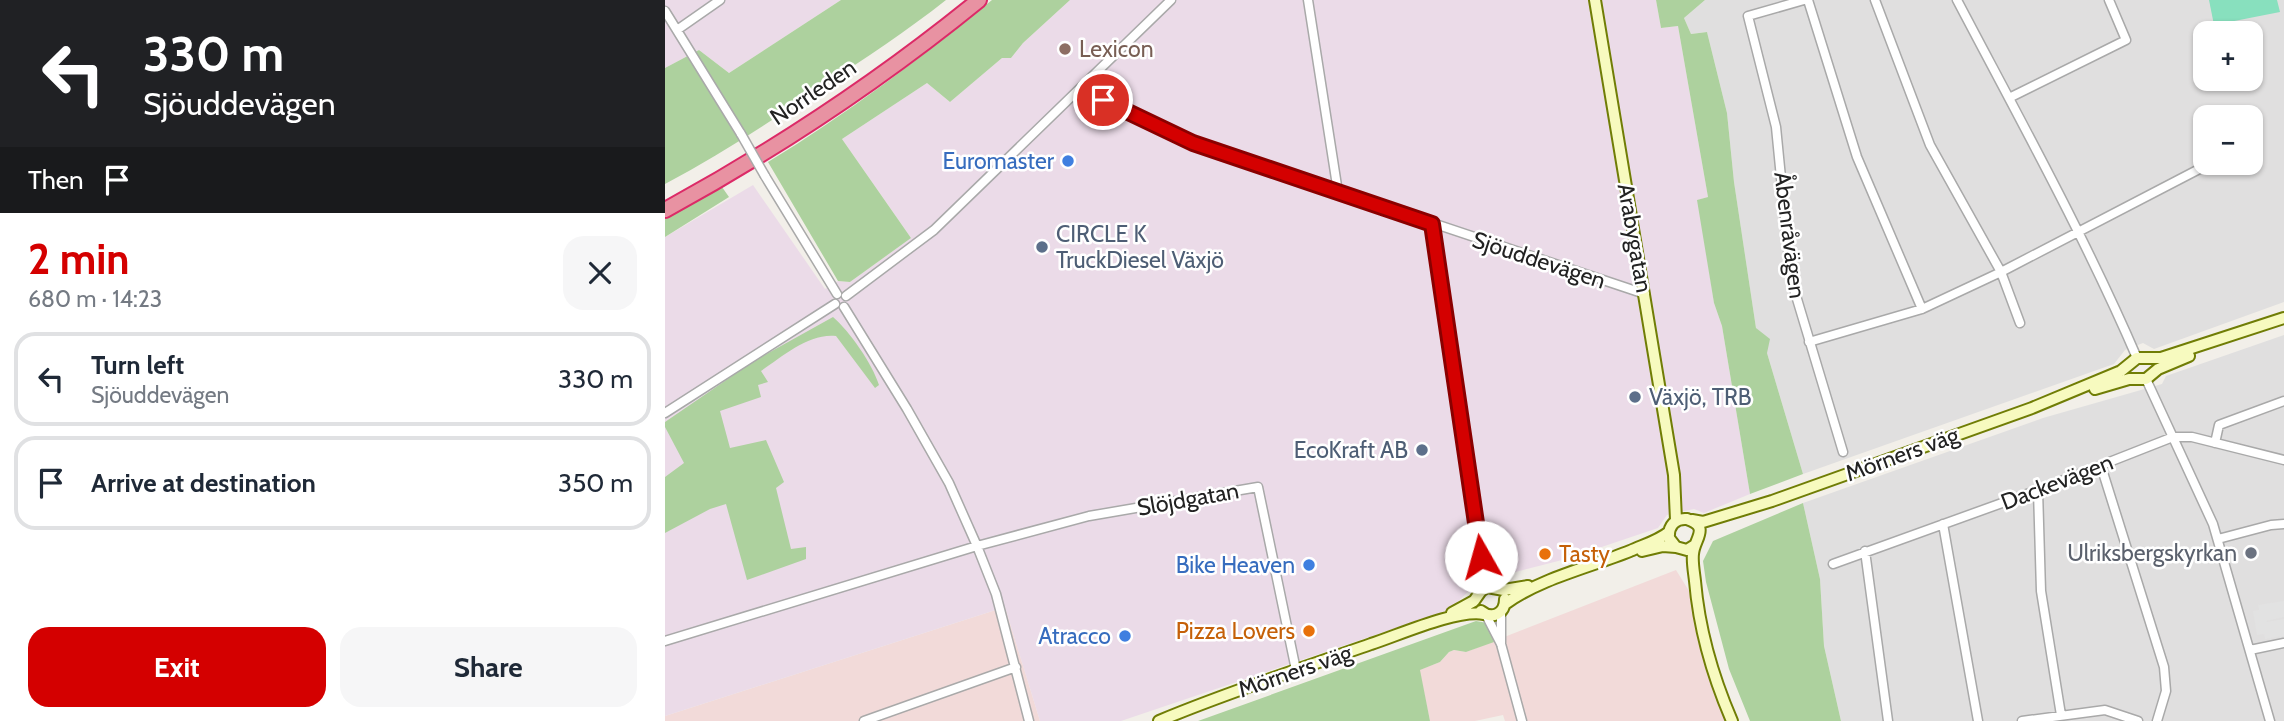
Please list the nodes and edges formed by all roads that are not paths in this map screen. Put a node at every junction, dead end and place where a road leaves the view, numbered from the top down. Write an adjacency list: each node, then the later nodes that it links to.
1 (720, 0): 12 (street)
2 (968, 0): 17 (highway, Norrleden)
3 (979, 0): 18 (highway, Norrleden)
4 (1171, 0): 13 (street)
5 (1308, 0): 16 (street)
6 (1595, 0): 22 (main road, Arabygatan)
7 (1806, 0): 26 (street); 30 (street, Åbenråvägen)
8 (1875, 0): 21 (street)
9 (1958, 0): 14 (street)
10 (2109, 0): 14 (street)
11 (665, 10): 12 (street)
12 (677, 30): 23 (street, bridge)
13 (1081, 89): 16 (street, Sjöuddevägen); 23 (street)
14 (2008, 98): 20 (street)
15 (2193, 172): 20 (street)
16 (1338, 192): 19 (street, Sjöuddevägen)
17 (665, 202)
18 (665, 210)
19 (1432, 224): 22 (street, Sjöuddevägen); 54 (street)
20 (2078, 231): 21 (street); 31 (street)
21 (2000, 272): 26 (street); 28 (street)
22 (1645, 294): 41 (main road, Arabygatan)
23 (842, 295): 24 (street); 25 (street)
24 (835, 304): 25 (street); 35 (street)
25 (844, 307): 51 (street)
26 (1922, 309): 30 (street)
27 (2284, 318): 29 (main road, Mörners väg)
28 (2020, 323)
29 (2249, 331): 31 (main road, Mörners väg); 32 (main road, Mörners väg)
30 (1809, 342): 38 (street, Åbenråvägen)
31 (2138, 360): 32 (main road); 32 (main road); 34 (main road, Mörners väg)
32 (2145, 377): 34 (main road, Mörners väg); 36 (street)
33 (2284, 401): 37 (street)
34 (2032, 408): 43 (main road, Mörners väg)
35 (665, 413)
36 (2173, 437): 37 (street, Dackevägen); 40 (street, Dackevägen); 49 (street)
37 (2215, 443): 39 (street, Dackevägen)
38 (1843, 452)
39 (2284, 460)
40 (2101, 466): 42 (street, Dackevägen); 80 (street)
41 (1674, 475): 44 (main road, Arabygatan); 45 (main road, Arabygatan)
42 (2038, 490): 46 (street, Dackevägen); 70 (street)
43 (1772, 501): 45 (main road, Mörners väg); 50 (main road, Mörners väg)
44 (1676, 520): 45 (main road); 48 (main road)
45 (1690, 520): 50 (main road)
46 (1943, 524): 53 (street, Dackevägen); 77 (street)
47 (2284, 524): 49 (street)
48 (1669, 532): 52 (main road); 56 (main road)
49 (2218, 539): 67 (street)
50 (1698, 540): 52 (main road); 60 (main road)
51 (977, 546): 64 (street); 68 (street); 69 (street, Slöjdgatan)
52 (1677, 548): 56 (main road); 60 (main road)
53 (1865, 551): 55 (street, Dackevägen); 76 (street)
54 (1481, 557): 58 (street); 59 (street)
55 (1833, 564)
56 (1596, 565): 57 (main road)
57 (1551, 580): 58 (main road); 61 (main road)
58 (1496, 588): 59 (main road); 61 (main road)
59 (1479, 594): 62 (main road); 63 (main road, Mörners väg)
60 (1696, 596): 75 (main road)
61 (1503, 608): 62 (main road); 66 (street)
62 (1485, 615): 63 (main road, Mörners väg); 66 (street)
63 (1425, 626): 69 (main road, Mörners väg)
64 (665, 640)
65 (2284, 643): 67 (street)
66 (1501, 644): 74 (street)
67 (2250, 650): 81 (street)
68 (1016, 667): 71 (street); 73 (street)
69 (1296, 670): 72 (main road, Mörners väg)
70 (2061, 715): 78 (street); 79 (street)
71 (1030, 718)
72 (1160, 720)
73 (863, 721)
74 (1522, 721)
75 (1732, 721)
76 (1888, 721)
77 (1978, 721)
78 (2022, 721)
79 (2138, 721)
80 (2157, 721)
81 (2270, 721)

